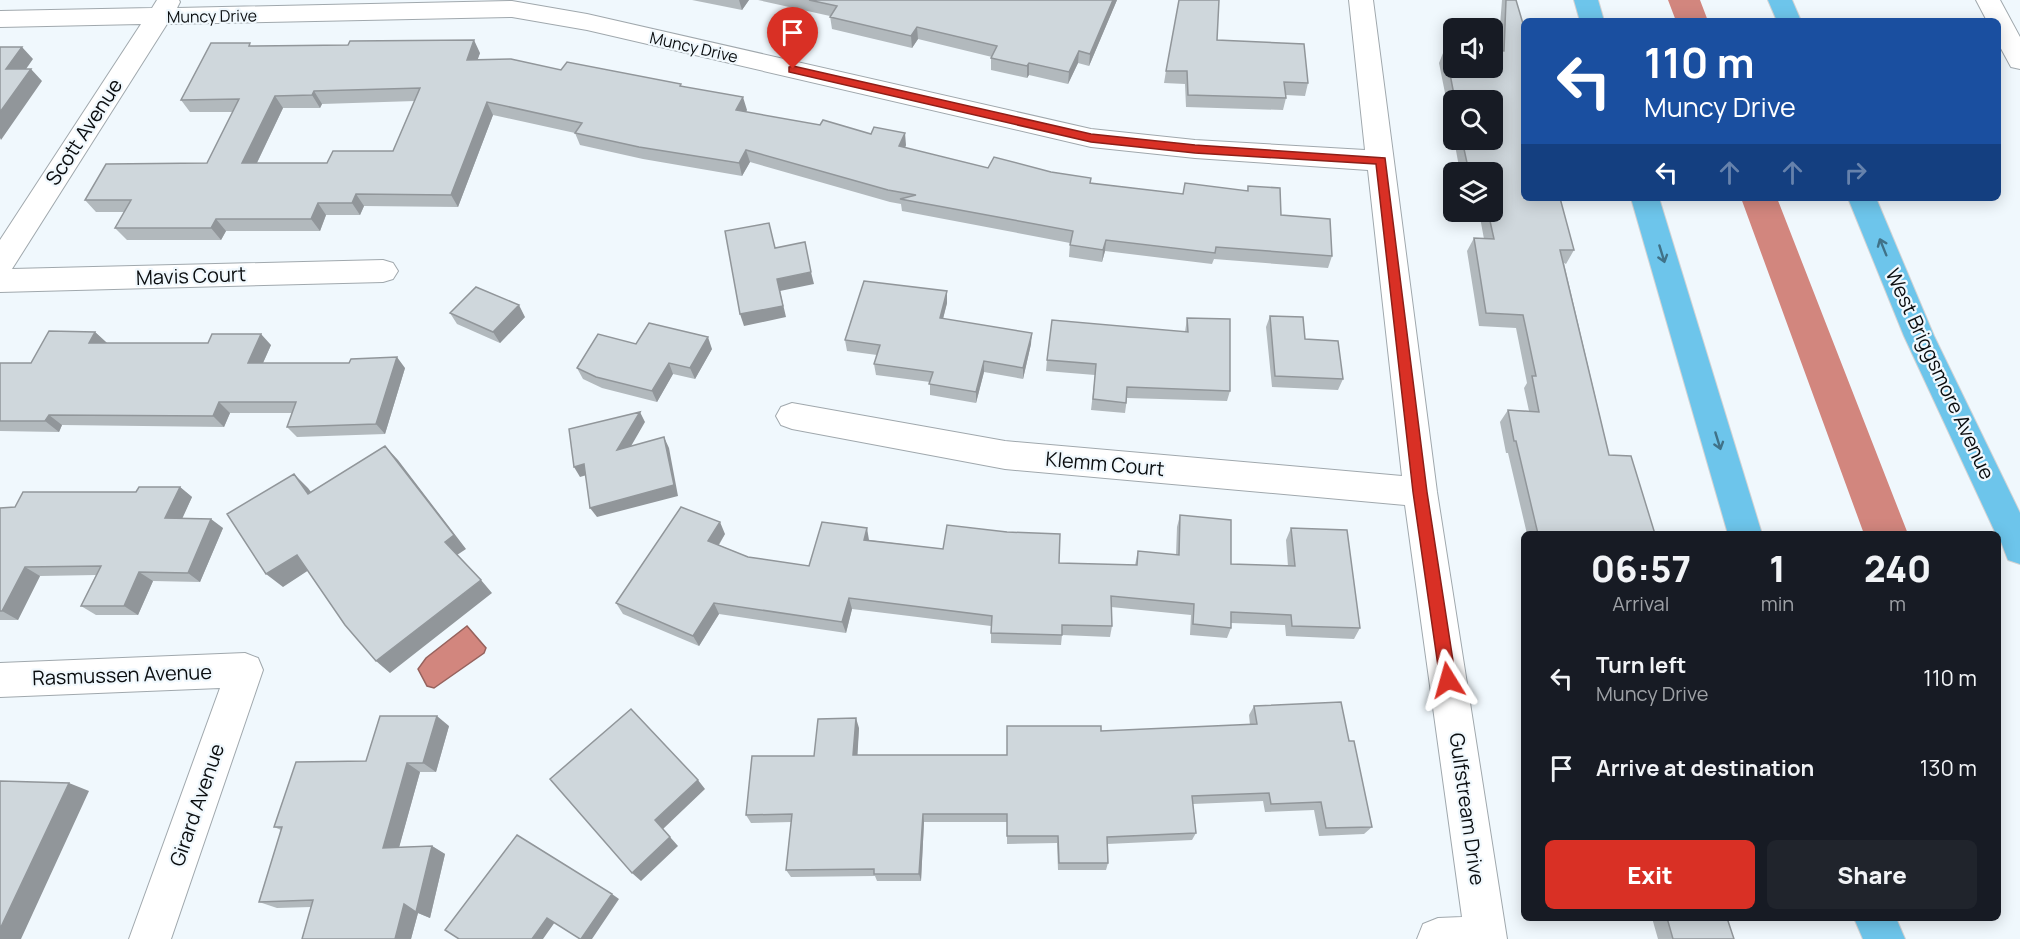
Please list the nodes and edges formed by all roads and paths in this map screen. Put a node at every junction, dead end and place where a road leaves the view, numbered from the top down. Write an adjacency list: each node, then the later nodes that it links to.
1 (1361, 0): 12 (street, Gulfstream Drive)
2 (1586, 0): 6 (main road)
3 (1780, 0): 7 (main road)
4 (1988, 0): 8 (street)
5 (163, 8): 9 (street, Muncy Drive); 12 (street, Muncy Drive); 15 (street, Scott Avenue)
6 (1591, 18)
7 (1788, 18)
8 (1997, 18)
9 (0, 19)
10 (2001, 25): 11 (street)
11 (2020, 61)
12 (1381, 161): 19 (street, Gulfstream Drive)
13 (1646, 201): 20 (main road, one-way to 20)
14 (1863, 201): 21 (main road, West Briggsmore Avenue, one-way to 14)
15 (0, 264)
16 (382, 271): 17 (street, Mavis Court)
17 (0, 281)
18 (792, 416): 19 (street, Klemm Court)
19 (1420, 492): 25 (street, Gulfstream Drive)
20 (1745, 531)
21 (2020, 549)
22 (244, 670): 23 (street, Rasmussen Avenue); 26 (street, Girard Avenue)
23 (0, 680)
24 (1876, 921): 28 (main road)
25 (1486, 938): 27 (street)
26 (150, 939)
27 (1438, 939)
28 (1884, 939)

